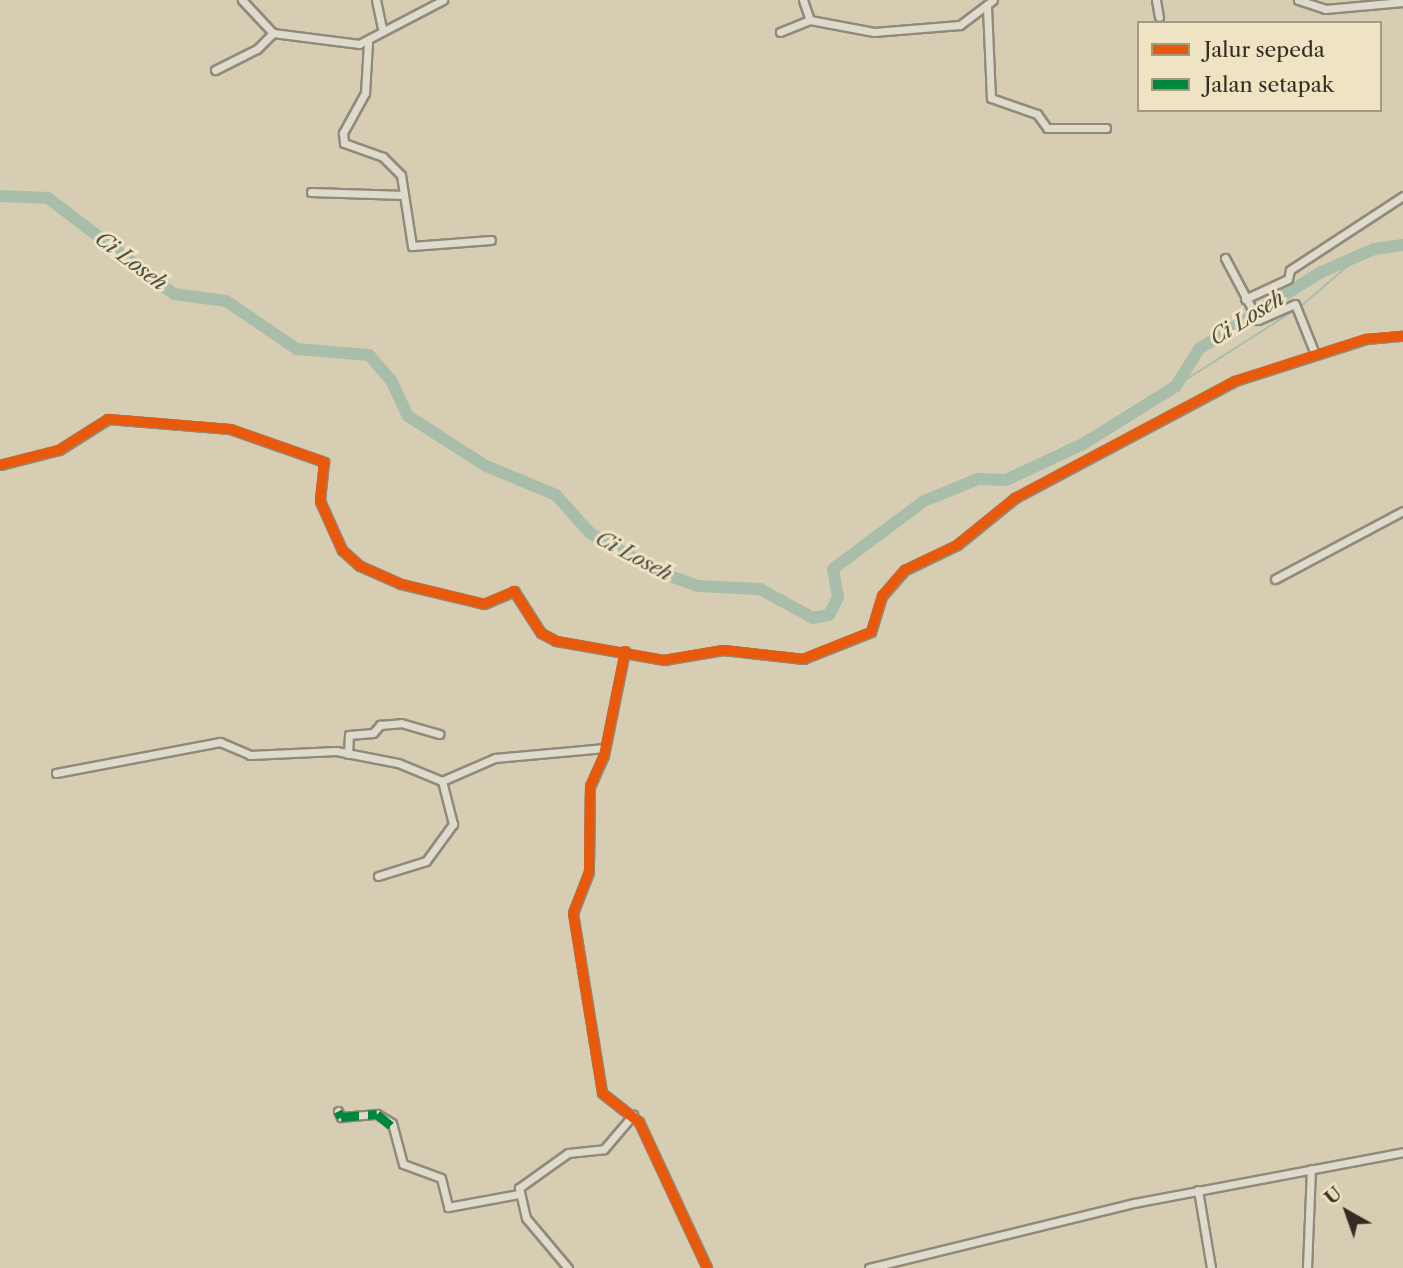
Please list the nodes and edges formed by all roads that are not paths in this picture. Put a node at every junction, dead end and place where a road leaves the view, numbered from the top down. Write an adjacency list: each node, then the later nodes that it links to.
1 (242, 0): 14 (street)
2 (376, 0): 12 (street)
3 (443, 0): 12 (street)
4 (803, 0): 11 (street)
5 (993, 0): 9 (street)
6 (1156, 0): 10 (street)
7 (1298, 0): 8 (street)
8 (1403, 2)
9 (987, 7): 11 (street); 17 (street)
10 (1158, 17)
11 (810, 20): 13 (street)
12 (382, 28): 15 (street)
13 (780, 32)
14 (273, 33): 15 (street); 16 (street)
15 (368, 43): 19 (street)
16 (215, 70)
17 (1107, 128)
18 (311, 191): 19 (street)
19 (404, 195): 21 (street)
20 (1403, 196): 23 (street)
21 (491, 240)
22 (1226, 258): 23 (street)
23 (1245, 299): 25 (street)
24 (1403, 336): 25 (street)
25 (1315, 354): 29 (street)
26 (0, 465): 29 (street)
27 (1403, 511): 28 (street)
28 (1275, 579)
29 (625, 651): 31 (street)
30 (439, 734): 32 (street)
31 (605, 748): 34 (street); 37 (street)
32 (348, 754): 33 (street); 34 (street)
33 (56, 773)
34 (442, 781): 35 (street)
35 (378, 876)
36 (338, 1111): 41 (street)
37 (633, 1115): 41 (street); 43 (street)
38 (1403, 1152): 39 (street)
39 (1311, 1169): 40 (street); 46 (street)
40 (1198, 1190): 44 (street); 45 (street)
41 (519, 1194): 42 (street)
42 (568, 1268)
43 (707, 1268)
44 (869, 1268)
45 (1211, 1268)
46 (1307, 1268)

